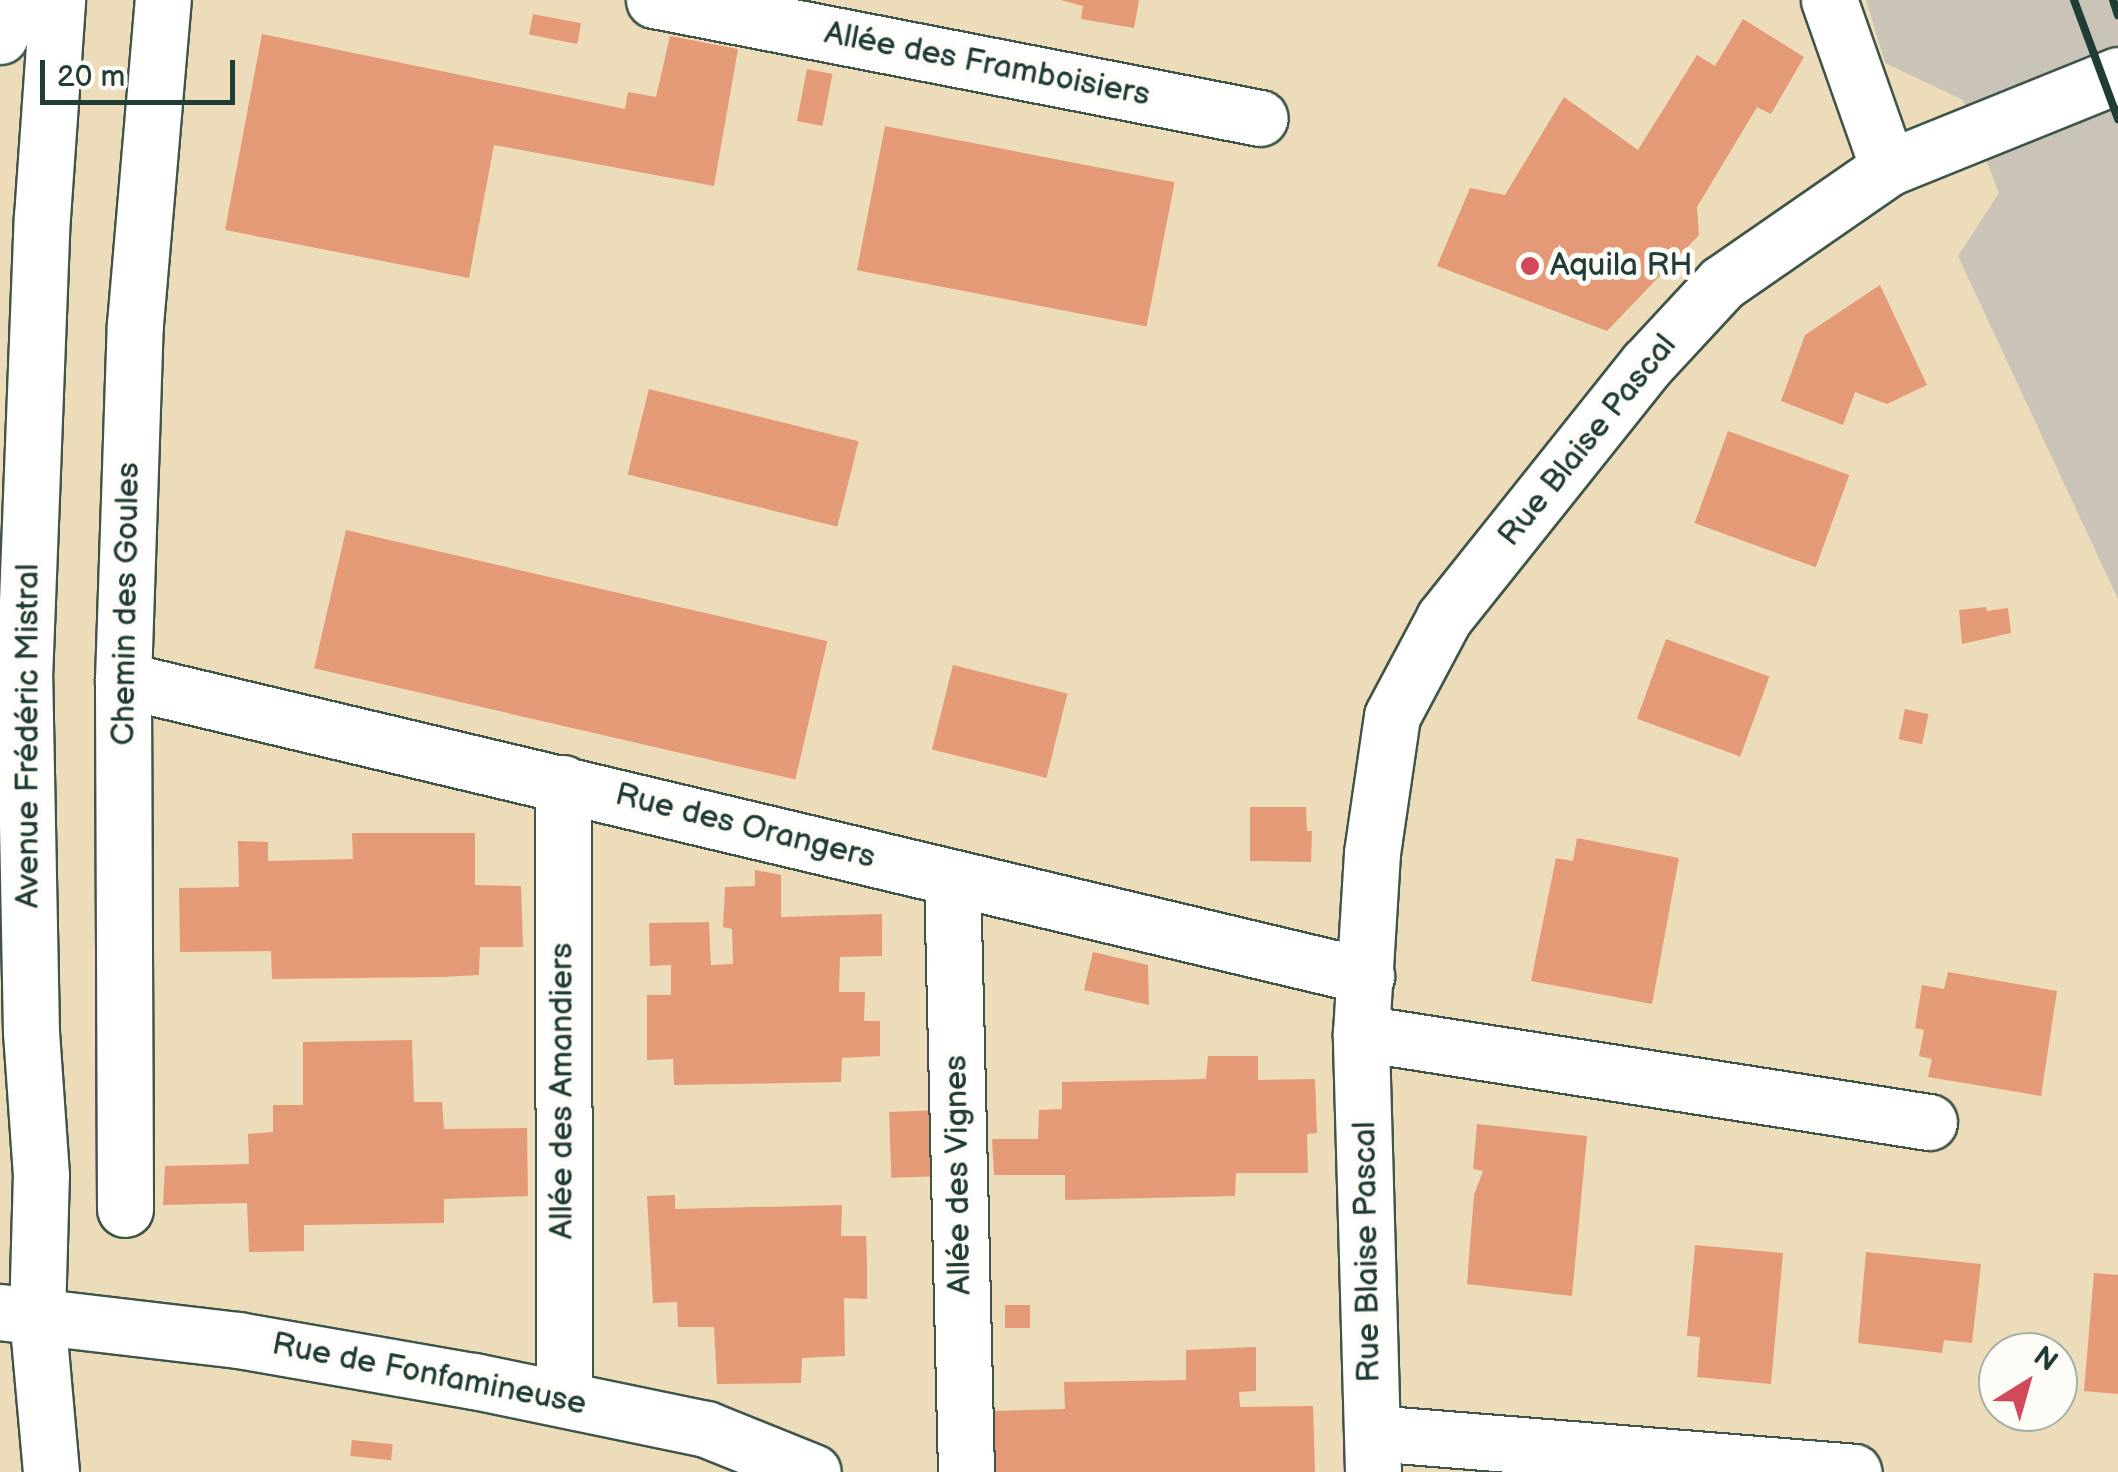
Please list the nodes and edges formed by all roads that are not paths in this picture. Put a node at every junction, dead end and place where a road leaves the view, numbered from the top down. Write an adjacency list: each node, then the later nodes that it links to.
1 (10, 0): 6 (street)
2 (58, 0): 17 (street, Avenue Frédéric Mistral)
3 (163, 0): 10 (street, Chemin des Goules)
4 (654, 0): 8 (street, Allée des Framboisiers)
5 (1829, 0): 9 (street)
6 (0, 36)
7 (2118, 75): 9 (street, Rue Blaise Pascal)
8 (1260, 118)
9 (1888, 168): 13 (street, Rue Blaise Pascal)
10 (123, 680): 11 (street, Rue des Orangers); 16 (street, Chemin des Goules)
11 (563, 783): 12 (street, Rue des Orangers); 18 (street, Allée des Amandiers)
12 (952, 878): 13 (street, Rue des Orangers); 23 (street, Allée des Vignes)
13 (1366, 976): 14 (street, Rue Blaise Pascal)
14 (1361, 1033): 15 (street); 20 (street, Rue Blaise Pascal)
15 (1929, 1122)
16 (125, 1209)
17 (18, 1314): 18 (street, Rue de Fonfamineuse); 21 (street, Avenue Frédéric Mistral)
18 (564, 1400): 19 (street, Rue de Fonfamineuse)
19 (707, 1450): 22 (street, Rue de Fonfamineuse)
20 (1373, 1452): 24 (street)
21 (51, 1472)
22 (812, 1472)
23 (966, 1472)
24 (1853, 1472)

